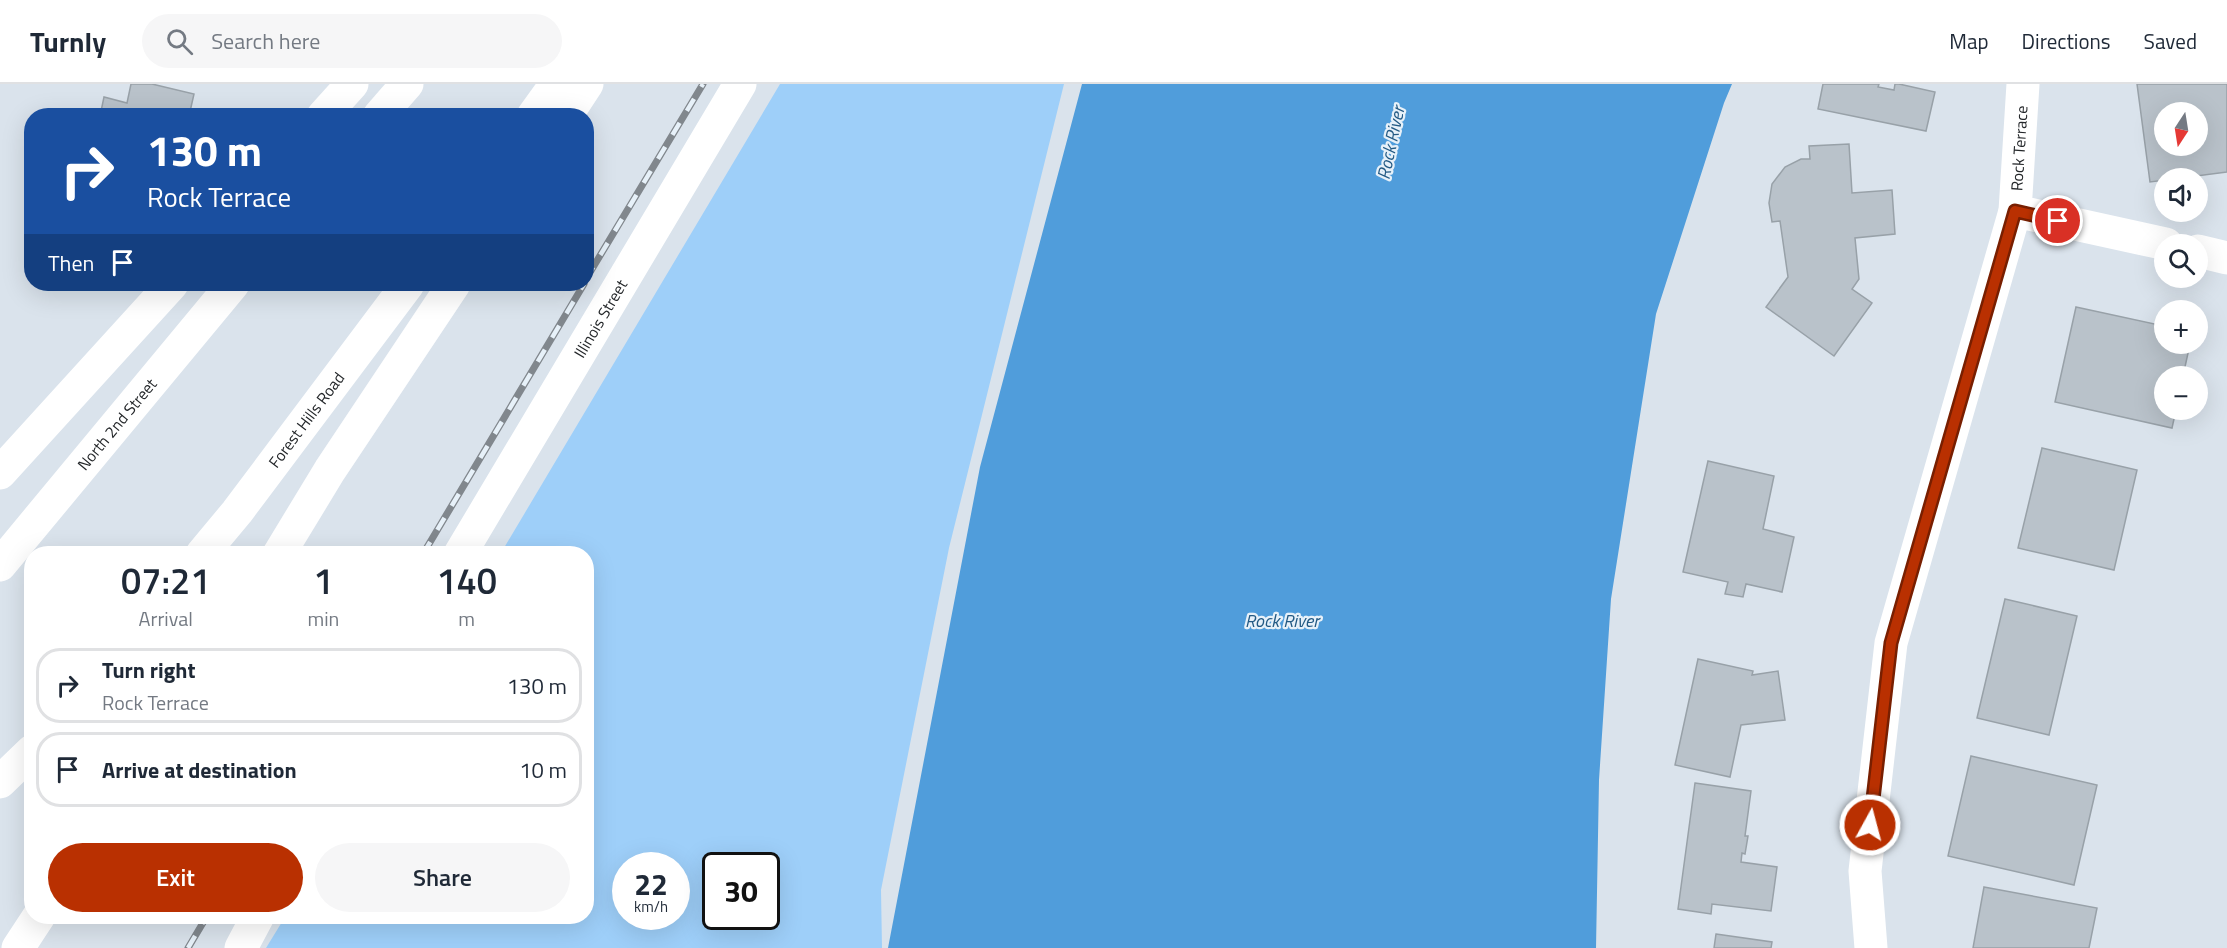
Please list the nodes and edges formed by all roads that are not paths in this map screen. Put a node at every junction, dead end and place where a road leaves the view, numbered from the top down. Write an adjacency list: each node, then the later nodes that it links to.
1 (352, 84): 7 (street)
2 (407, 84): 8 (street)
3 (556, 84): 9 (street)
4 (587, 84): 10 (street)
5 (740, 84): 22 (street, Illinois Street)
6 (2023, 84): 11 (street, Rock Terrace)
7 (330, 108)
8 (386, 108)
9 (539, 108)
10 (571, 108)
11 (2015, 211): 12 (street, Rock Terrace); 30 (street, Rock Terrace)
12 (2154, 241)
13 (2208, 253): 14 (street)
14 (2227, 258)
15 (166, 291): 19 (street)
16 (228, 291): 23 (street, North 2nd Street)
17 (403, 291): 20 (street, Forest Hills Road)
18 (449, 291): 21 (street)
19 (0, 473)
20 (209, 546)
21 (284, 546)
22 (465, 546)
23 (0, 565)
24 (24, 759): 25 (street)
25 (0, 782)
26 (34, 924): 28 (street)
27 (254, 924): 29 (street)
28 (18, 948)
29 (241, 948)
30 (1871, 948)

